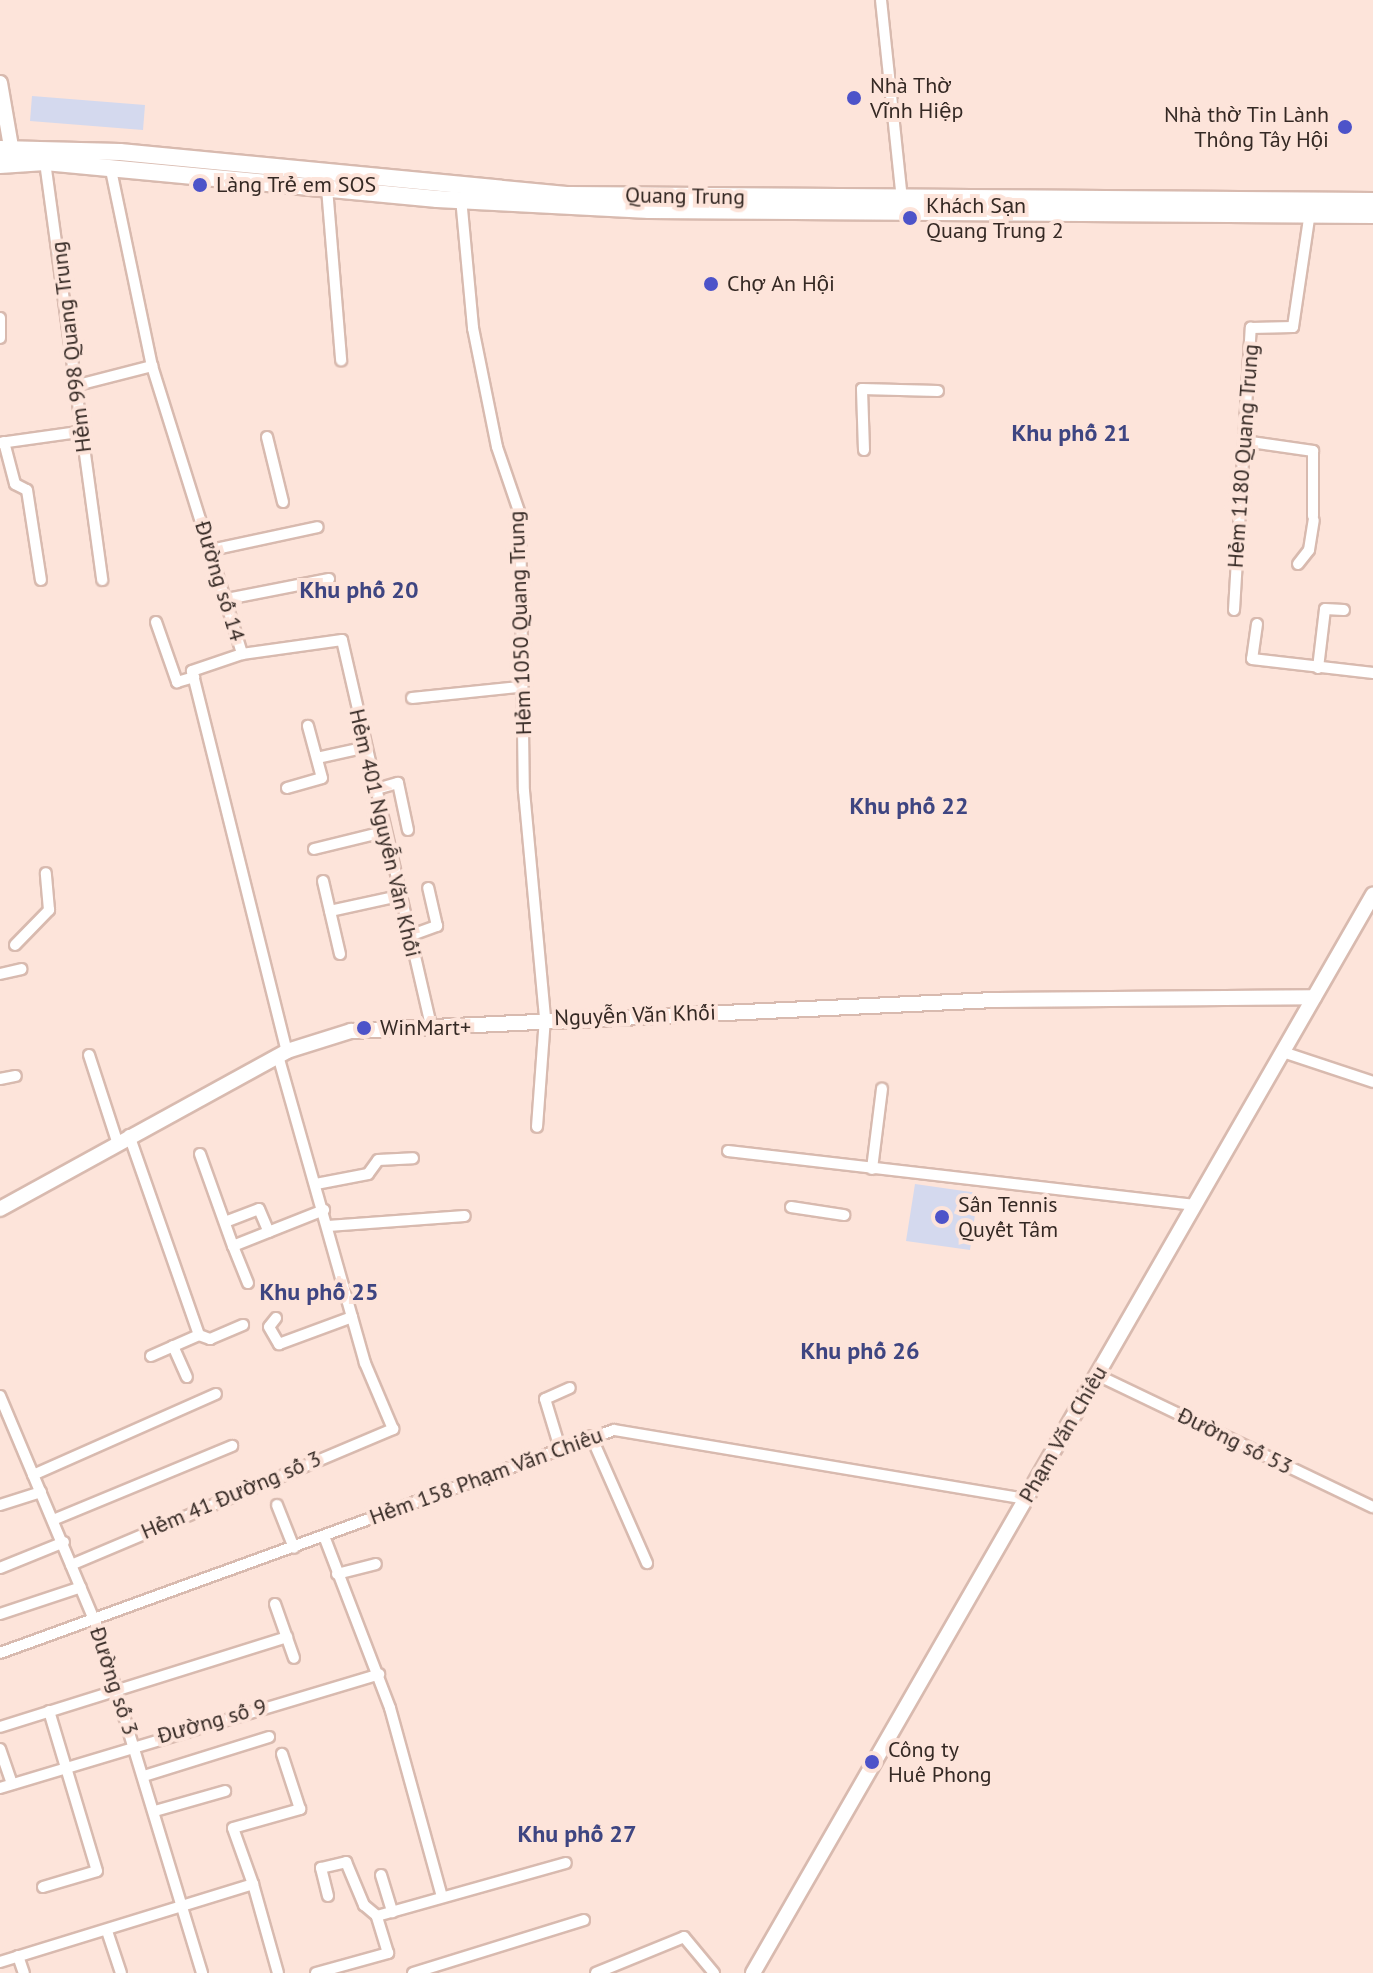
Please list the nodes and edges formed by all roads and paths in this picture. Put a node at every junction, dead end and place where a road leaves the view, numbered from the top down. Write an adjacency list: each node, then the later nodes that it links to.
1 (881, 0): 9 (street)
2 (0, 83): 3 (street)
3 (6, 156): 4 (main road, Quang Trung); 7 (main road, Quang Trung)
4 (45, 162): 5 (main road, Quang Trung); 18 (street, Hẻm 998 Quang Trung)
5 (111, 170): 6 (main road, Quang Trung); 17 (street, Đường số 14)
6 (327, 188): 7 (main road, Quang Trung); 16 (street)
7 (461, 193): 8 (main road, Quang Trung); 41 (street, Hẻm 1050 Quang Trung)
8 (523, 199): 9 (main road, Quang Trung); 11 (main road, Quang Trung)
9 (902, 200): 11 (main road, Quang Trung)
10 (1373, 201): 12 (main road, Quang Trung)
11 (994, 205): 12 (main road, Quang Trung)
12 (1311, 207): 13 (main road, Quang Trung); 22 (street, Hẻm 1180 Quang Trung)
13 (1373, 215)
14 (0, 318): 15 (street)
15 (0, 338)
16 (341, 360)
17 (152, 366): 18 (street); 27 (street, Đường số 14)
18 (74, 386): 20 (street, Hẻm 998 Quang Trung)
19 (938, 391): 24 (street)
20 (78, 432): 23 (street); 31 (street, Hẻm 998 Quang Trung)
21 (267, 437): 25 (street)
22 (1244, 441): 28 (street); 33 (street, Hẻm 1180 Quang Trung)
23 (2, 442): 30 (street)
24 (864, 450)
25 (283, 502)
26 (318, 527): 27 (street)
27 (211, 550): 32 (street, Đường số 14)
28 (1298, 564)
29 (329, 579): 32 (street)
30 (41, 580)
31 (102, 580)
32 (227, 599): 37 (street, Đường số 14)
33 (1234, 610)
34 (1344, 610): 38 (street)
35 (156, 622): 40 (street)
36 (1257, 624): 38 (street)
37 (242, 654): 40 (street, Đường số 14); 44 (street, Hẻm 401 Nguyễn Văn Khối)
38 (1318, 668): 39 (street)
39 (1373, 673)
40 (194, 677): 66 (street)
41 (519, 687): 42 (street); 63 (street, Hẻm 1050 Quang Trung)
42 (412, 698)
43 (308, 726): 45 (street)
44 (362, 748): 45 (street); 47 (street, Hẻm 401 Nguyễn Văn Khối)
45 (317, 758): 46 (street)
46 (287, 788)
47 (373, 790): 48 (street); 49 (street, Hẻm 401 Nguyễn Văn Khối)
48 (408, 830)
49 (383, 832): 50 (street); 55 (street, Hẻm 401 Nguyễn Văn Khối)
50 (314, 849)
51 (46, 873): 58 (street)
52 (323, 881): 56 (street)
53 (428, 888): 57 (street)
54 (1373, 895): 62 (street, Phạm Văn Chiêu)
55 (399, 896): 56 (street); 57 (street, Hẻm 401 Nguyễn Văn Khối)
56 (330, 911): 59 (street)
57 (409, 936): 64 (street, Hẻm 401 Nguyễn Văn Khối)
58 (15, 945)
59 (340, 954)
60 (21, 969): 61 (street)
61 (0, 974)
62 (1314, 997): 63 (street, Nguyễn Văn Khối); 65 (street, Phạm Văn Chiêu)
63 (545, 1018): 64 (street, Nguyễn Văn Khối); 72 (street, Hẻm 1050 Quang Trung)
64 (431, 1026): 66 (street, Nguyễn Văn Khối)
65 (1283, 1052): 70 (street); 79 (street, Phạm Văn Chiêu)
66 (283, 1054): 73 (street, Nguyễn Văn Khối); 78 (street)
67 (89, 1055): 73 (street)
68 (16, 1076): 69 (street)
69 (0, 1079)
70 (1373, 1082)
71 (882, 1089): 77 (street)
72 (537, 1127)
73 (123, 1138): 80 (street, Nguyễn Văn Khối); 93 (street)
74 (728, 1151): 77 (street)
75 (200, 1154): 85 (street)
76 (413, 1158): 78 (street)
77 (872, 1169): 79 (street)
78 (316, 1184): 82 (street)
79 (1195, 1205): 96 (street, Phạm Văn Chiêu)
80 (0, 1207)
81 (791, 1207): 83 (street)
82 (324, 1210): 86 (street); 87 (street)
83 (844, 1215)
84 (465, 1216): 86 (street)
85 (225, 1222): 87 (street); 88 (street)
86 (328, 1226): 90 (street)
87 (269, 1232): 88 (street)
88 (233, 1246): 89 (street)
89 (248, 1283)
90 (352, 1317): 91 (street); 116 (street, Hẻm 41 Đường số 3)
91 (276, 1318)
92 (243, 1325): 93 (street)
93 (199, 1335): 94 (street)
94 (173, 1346): 95 (street); 97 (street)
95 (151, 1356)
96 (1097, 1375): 106 (street, Phạm Văn Chiêu); 109 (street, Đường số 53)
97 (187, 1377)
98 (570, 1388): 102 (street)
99 (216, 1394): 104 (street)
100 (0, 1396): 104 (street, Đường số 3)
101 (591, 1436): 102 (street, Hẻm 158 Phạm Văn Chiêu); 106 (street, Hẻm 158 Phạm Văn Chiêu); 114 (street)
102 (559, 1445): 111 (street, Hẻm 158 Phạm Văn Chiêu)
103 (232, 1446): 110 (street)
104 (33, 1475): 105 (street, Đường số 3)
105 (41, 1492): 107 (street); 110 (street, Đường số 3)
106 (1026, 1499): 161 (street, Phạm Văn Chiêu)
107 (0, 1505)
108 (277, 1505): 113 (street)
109 (1373, 1507)
110 (53, 1520): 112 (street, Đường số 3)
111 (324, 1536): 113 (street, Hẻm 158 Phạm Văn Chiêu); 118 (street)
112 (64, 1542): 116 (street, Đường số 3); 117 (street)
113 (294, 1548): 122 (street, Hẻm 158 Phạm Văn Chiêu)
114 (647, 1563)
115 (376, 1564): 118 (street)
116 (71, 1565): 119 (street, Đường số 3)
117 (0, 1568)
118 (337, 1574): 126 (street)
119 (81, 1587): 121 (street); 122 (street, Đường số 3)
120 (275, 1604): 123 (street)
121 (0, 1614)
122 (96, 1624): 124 (street, Hẻm 158 Phạm Văn Chiêu); 127 (street, Đường số 3)
123 (287, 1637): 125 (street); 127 (street)
124 (0, 1653)
125 (294, 1658)
126 (379, 1674): 131 (street, Đường số 9); 145 (street)
127 (116, 1689): 128 (street); 131 (street, Đường số 3)
128 (49, 1711): 129 (street); 134 (street)
129 (0, 1727)
130 (269, 1737): 135 (street)
131 (133, 1743): 134 (street, Đường số 9); 135 (street, Đường số 3)
132 (0, 1749): 136 (street)
133 (282, 1754): 142 (street)
134 (64, 1767): 136 (street, Đường số 9); 143 (street)
135 (144, 1776): 139 (street, Đường số 3)
136 (12, 1784): 137 (street, Đường số 9)
137 (0, 1788)
138 (225, 1791): 139 (street)
139 (155, 1811): 146 (street, Đường số 3)
140 (566, 1863): 145 (street)
141 (381, 1875): 147 (street)
142 (253, 1884): 146 (street); 156 (street)
143 (43, 1887)
144 (328, 1896): 148 (street)
145 (442, 1897): 147 (street)
146 (185, 1909): 150 (street); 155 (street, Đường số 3)
147 (392, 1912): 148 (street)
148 (377, 1916): 157 (street)
149 (584, 1920): 158 (street)
150 (107, 1931): 151 (street); 154 (street)
151 (18, 1956): 152 (street); 153 (street)
152 (0, 1962)
153 (24, 1973)
154 (121, 1973)
155 (202, 1973)
156 (278, 1973)
157 (316, 1973)
158 (413, 1973)
159 (596, 1973): 160 (street)
160 (714, 1973)
161 (753, 1973)

